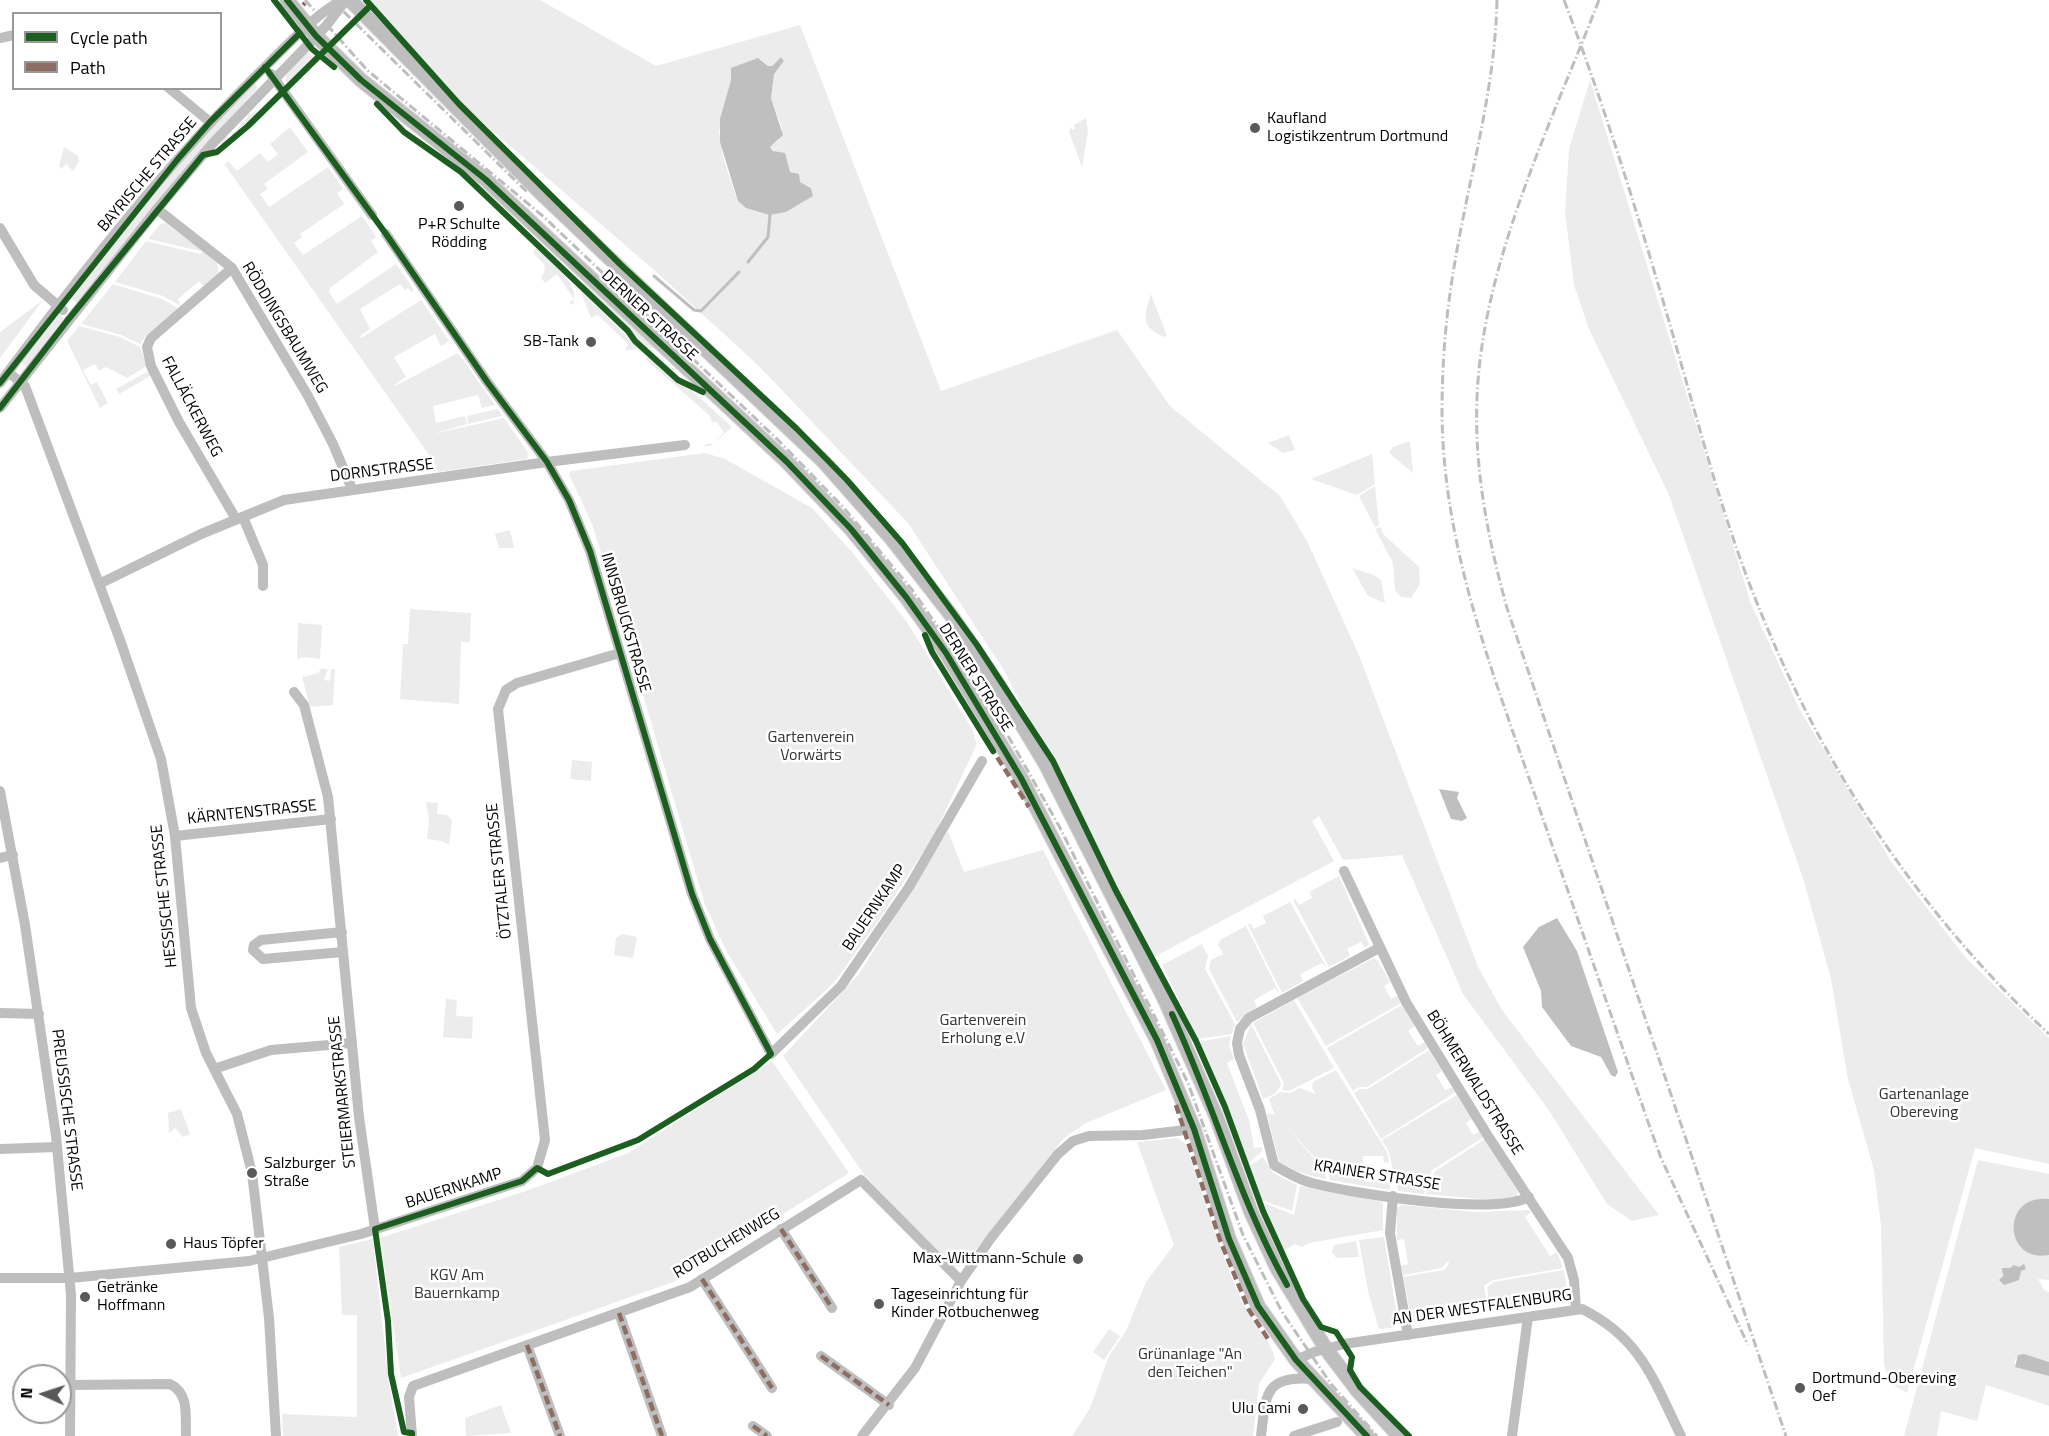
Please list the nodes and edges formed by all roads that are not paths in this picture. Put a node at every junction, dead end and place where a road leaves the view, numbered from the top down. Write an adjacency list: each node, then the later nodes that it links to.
1 (287, 0): 3 (main road, DERNER STRASSE)
2 (346, 0): 3 (street, BAYRISCHE STRASSE); 61 (main road, DERNER STRASSE)
3 (312, 32): 4 (street, BAYRISCHE STRASSE); 5 (street, BAYRISCHE STRASSE); 42 (main road, DERNER STRASSE)
4 (265, 67): 5 (street); 7 (street, BAYRISCHE STRASSE)
5 (274, 78): 8 (street, BAYRISCHE STRASSE); 9 (street)
6 (171, 90): 7 (street)
7 (210, 122): 13 (street, BAYRISCHE STRASSE)
8 (157, 209): 12 (street, RÖDDINGSBAUMWEG); 14 (street, BAYRISCHE STRASSE)
9 (372, 215)
10 (0, 228): 13 (street)
11 (386, 234): 20 (street, INNSBRUCKSTRASSE)
12 (232, 268): 21 (street, RÖDDINGSBAUMWEG); 22 (street, FALLÄCKERWEG)
13 (58, 306): 14 (street); 15 (street, BAYRISCHE STRASSE)
14 (70, 316): 16 (street, BAYRISCHE STRASSE)
15 (8, 372): 16 (street); 17 (street, BAYRISCHE STRASSE)
16 (21, 381): 18 (street, BAYRISCHE STRASSE); 23 (street, HESSISCHE STRASSE)
17 (0, 383)
18 (0, 408)
19 (685, 445): 20 (street, DORNSTRASSE)
20 (547, 462): 21 (street, DORNSTRASSE); 25 (street, INNSBRUCKSTRASSE)
21 (352, 489): 22 (street, DORNSTRASSE)
22 (240, 518): 23 (street, DORNSTRASSE); 24 (street, FALLÄCKERWEG)
23 (99, 584): 30 (street, HESSISCHE STRASSE)
24 (263, 586)
25 (620, 653): 40 (street, INNSBRUCKSTRASSE); 45 (street, ÖTZTALER STRASSE)
26 (294, 692): 29 (street, STEIERMARKSTRASSE)
27 (982, 761): 40 (street, BAUERNKAMP)
28 (0, 791): 31 (street, PREUSSISCHE STRASSE)
29 (332, 819): 30 (street, KÄRNTENSTRASSE); 34 (street, STEIERMARKSTRASSE)
30 (175, 837): 41 (street, HESSISCHE STRASSE)
31 (13, 855): 32 (street); 38 (street, PREUSSISCHE STRASSE)
32 (0, 858)
33 (1344, 871): 35 (street, BÖHMERWALDSTRASSE)
34 (342, 932): 36 (street, STEIERMARKSTRASSE); 36 (street)
35 (1379, 948): 46 (street, KRAINER STRASSE); 47 (street, BÖHMERWALDSTRASSE)
36 (343, 952): 39 (street, STEIERMARKSTRASSE)
37 (0, 1013): 38 (street)
38 (39, 1014): 43 (street, PREUSSISCHE STRASSE)
39 (352, 1043): 41 (street); 48 (street, STEIERMARKSTRASSE)
40 (771, 1054)
41 (214, 1069): 50 (street, HESSISCHE STRASSE)
42 (1194, 1129): 54 (street); 63 (main road, DERNER STRASSE)
43 (57, 1147): 44 (street); 52 (street, PREUSSISCHE STRASSE)
44 (0, 1149)
45 (537, 1168): 48 (street, BAUERNKAMP)
46 (1393, 1196): 47 (street, KRAINER STRASSE); 59 (street)
47 (1529, 1197): 56 (street, BÖHMERWALDSTRASSE)
48 (375, 1229): 50 (street, BAUERNKAMP)
49 (781, 1230): 53 (street, ROTBUCHENWEG); 54 (street, ROTBUCHENWEG); 55 (street)
50 (263, 1257): 52 (street, BAUERNKAMP); 73 (street, HESSISCHE STRASSE)
51 (0, 1278): 52 (street, BAUERNKAMP)
52 (70, 1278): 64 (street, PREUSSISCHE STRASSE)
53 (702, 1279): 57 (street, ROTBUCHENWEG); 67 (street)
54 (961, 1281): 68 (street)
55 (832, 1308)
56 (1576, 1309): 58 (street, AN DER WESTFALENBURG); 83 (street, AN DER WESTFALENBURG)
57 (619, 1312): 60 (street, ROTBUCHENWEG); 76 (street)
58 (1528, 1317): 59 (street, AN DER WESTFALENBURG); 82 (street)
59 (1407, 1335): 61 (street, AN DER WESTFALENBURG)
60 (527, 1345): 74 (street, ROTBUCHENWEG); 75 (street)
61 (1326, 1349): 63 (street, AN DER WESTFALENBURG); 81 (main road, DERNER STRASSE)
62 (820, 1356): 68 (street)
63 (1296, 1360): 65 (main road, DERNER STRASSE)
64 (70, 1364)
65 (1313, 1379): 78 (street); 80 (main road, DERNER STRASSE)
66 (72, 1385): 72 (street)
67 (772, 1388)
68 (889, 1405): 77 (street)
69 (1337, 1422): 79 (street)
70 (753, 1426): 71 (street)
71 (764, 1435)
72 (186, 1436)
73 (276, 1436)
74 (412, 1436)
75 (560, 1436)
76 (662, 1436)
77 (862, 1436)
78 (1261, 1436)
79 (1294, 1436)
80 (1366, 1436)
81 (1399, 1436)
82 (1512, 1436)
83 (1682, 1436)

